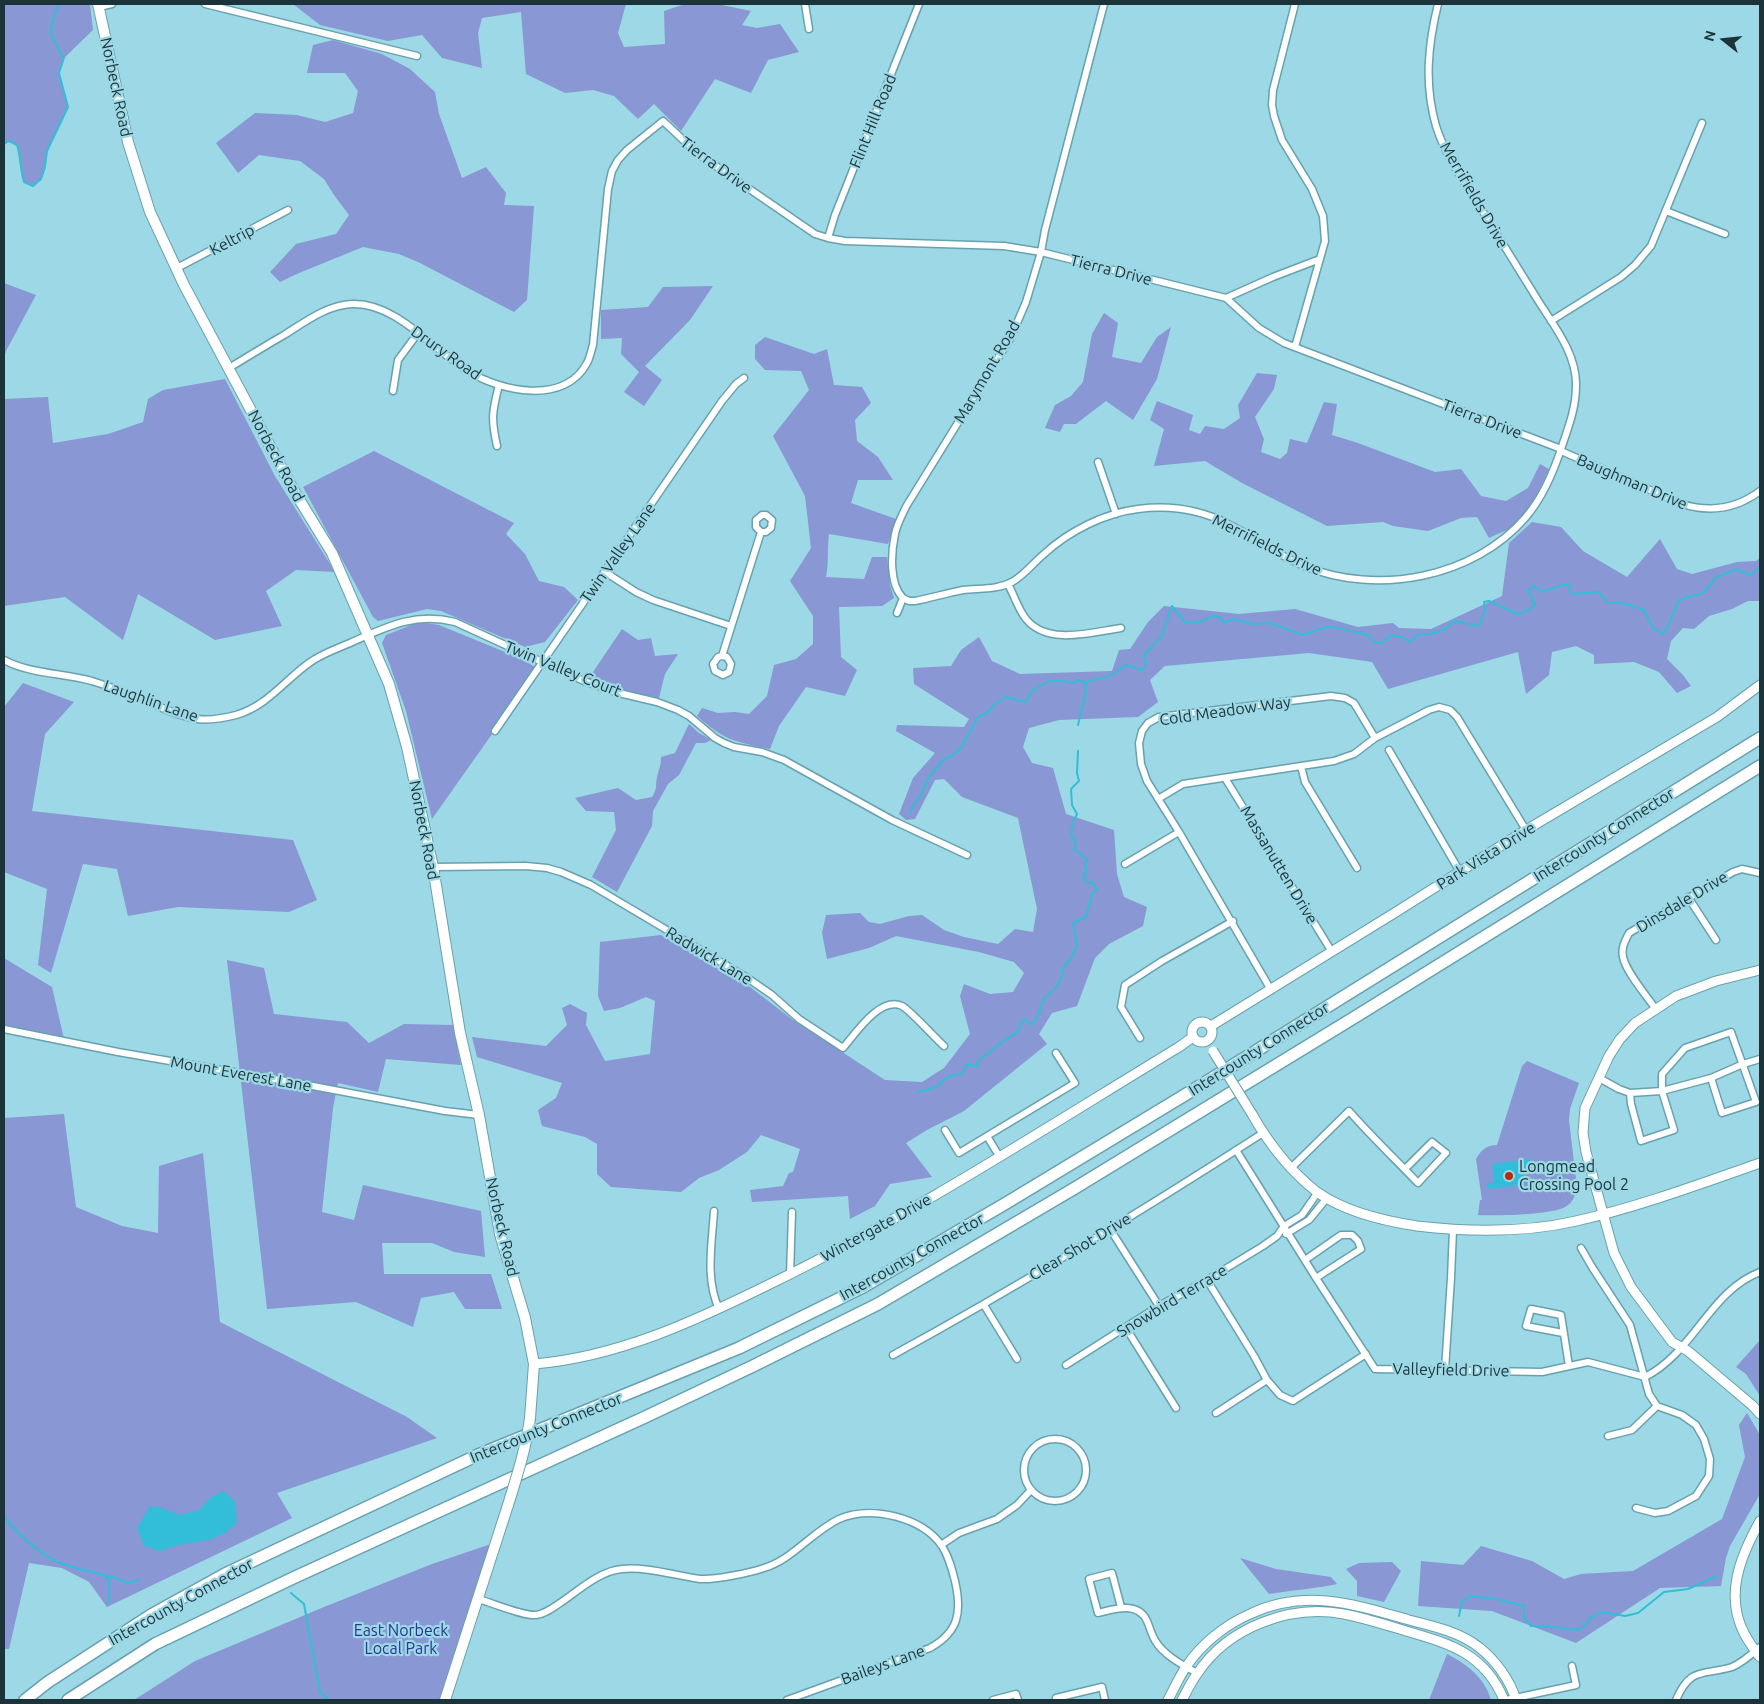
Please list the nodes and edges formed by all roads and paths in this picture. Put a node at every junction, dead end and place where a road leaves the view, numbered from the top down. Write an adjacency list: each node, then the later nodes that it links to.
1 (112, 4): 8 (street)
2 (205, 4): 10 (street)
3 (805, 4): 9 (street)
4 (919, 4): 16 (street, Flint Hill Road)
5 (1104, 4): 17 (street, Marymont Road)
6 (1295, 4): 18 (street)
7 (1438, 4): 21 (street, Merrifields Drive)
8 (98, 5): 19 (main road, Norbeck Road)
9 (809, 29)
10 (417, 56)
11 (663, 121): 16 (street, Tierra Drive); 26 (street, Drury Road)
12 (1702, 123): 14 (street)
13 (288, 210): 19 (street, Keltrip)
14 (1666, 211): 15 (street); 21 (street)
15 (1724, 234)
16 (828, 238): 17 (street, Tierra Drive)
17 (1041, 252): 20 (street, Tierra Drive); 36 (street, Marymont Road)
18 (1320, 259): 20 (street); 23 (street)
19 (176, 269): 24 (main road, Norbeck Road)
20 (1226, 298): 23 (street, Tierra Drive)
21 (1551, 321): 29 (street, Merrifields Drive)
22 (418, 333): 24 (street, Drury Road); 26 (street, Drury Road); 27 (street)
23 (1295, 347): 29 (street, Tierra Drive)
24 (229, 368): 40 (main road, Norbeck Road)
25 (744, 378): 34 (street, Twin Valley Lane)
26 (499, 385): 28 (street)
27 (393, 391)
28 (497, 446)
29 (1561, 450): 31 (street, Baughman Drive); 32 (street, Merrifields Drive)
30 (1098, 462): 32 (street)
31 (1760, 491)
32 (1116, 514): 35 (street, Merrifields Drive)
33 (761, 532): 38 (street)
34 (606, 572): 38 (street); 43 (street, Twin Valley Lane)
35 (1008, 584): 36 (street, Merrifields Drive); 39 (street)
36 (903, 598): 37 (street)
37 (897, 613)
38 (731, 626): 41 (street)
39 (1121, 628)
40 (368, 635): 42 (street, Laughlin Lane); 43 (street, Twin Valley Court); 57 (main road, Norbeck Road)
41 (722, 656)
42 (4, 660)
43 (543, 662): 45 (street, Twin Valley Lane); 55 (street, Twin Valley Court)
44 (1760, 685): 53 (street, Park Vista Drive)
45 (495, 731)
46 (1375, 738): 49 (street); 52 (street, Cold Meadow Way); 53 (street)
47 (1760, 738): 137 (highway, Intercounty Connector)
48 (1389, 750): 59 (street)
49 (1301, 766): 51 (street); 58 (street)
50 (1760, 766): 138 (highway, Intercounty Connector)
51 (1225, 778): 52 (street); 64 (street, Massanutten Drive)
52 (1158, 799): 54 (street, Cold Meadow Way)
53 (1526, 830): 59 (street, Park Vista Drive)
54 (1180, 832): 56 (street); 62 (street, Cold Meadow Way)
55 (967, 855)
56 (1125, 864)
57 (433, 868): 73 (street, Radwick Lane); 81 (main road, Norbeck Road)
58 (1357, 868)
59 (1460, 872): 64 (street, Park Vista Drive)
60 (1760, 873): 61 (street, Dinsdale Drive)
61 (1688, 898): 63 (street); 67 (street, Dinsdale Drive)
62 (1233, 921): 66 (street, Cold Meadow Way); 71 (street)
63 (1716, 940)
64 (1332, 952): 66 (street, Park Vista Drive)
65 (1760, 970): 67 (street)
66 (1271, 990): 68 (street, Park Vista Drive)
67 (1656, 1008): 77 (street)
68 (1211, 1026): 70 (street); 72 (street)
69 (4, 1030): 81 (street, Mount Everest Lane)
70 (1193, 1037): 72 (street); 86 (street, Wintergate Drive)
71 (1140, 1038)
72 (1207, 1042): 83 (street, bridge)
73 (944, 1046)
74 (1056, 1053): 84 (street)
75 (1760, 1059): 76 (street)
76 (1743, 1064): 78 (street); 78 (street); 79 (street)
77 (1598, 1078): 80 (street); 94 (street)
78 (1711, 1078): 79 (street)
79 (1662, 1091): 80 (street); 80 (street)
80 (1630, 1093)
81 (479, 1115): 115 (main road, Norbeck Road)
82 (945, 1130): 84 (street)
83 (1263, 1133): 85 (street, Clear Shot Drive); 88 (street)
84 (987, 1136): 86 (street)
85 (1236, 1150): 95 (street, Valleyfield Drive); 96 (street, Clear Shot Drive)
86 (999, 1156): 103 (street, Wintergate Drive)
87 (1760, 1163): 94 (street)
88 (1291, 1168): 89 (street); 90 (street)
89 (1405, 1169): 89 (street)
90 (1318, 1192): 91 (street); 95 (street, Snowbird Terrace)
91 (1327, 1198): 97 (street); 98 (street, Snowbird Terrace)
92 (714, 1211): 108 (street)
93 (792, 1212): 103 (street)
94 (1602, 1215): 97 (street); 111 (street)
95 (1284, 1226): 98 (street, Valleyfield Drive); 99 (street, Snowbird Terrace)
96 (1110, 1229): 106 (street, Clear Shot Drive); 107 (street)
97 (1453, 1230): 118 (street)
98 (1289, 1234): 99 (street, Snowbird Terrace); 101 (street, Valleyfield Drive)
99 (1277, 1236): 105 (street, Snowbird Terrace)
100 (1581, 1248): 119 (street)
101 (1305, 1260): 104 (street, Valleyfield Drive); 104 (street)
102 (1760, 1272): 111 (street)
103 (790, 1275): 108 (street, Wintergate Drive)
104 (1316, 1278): 112 (street, Valleyfield Drive)
105 (1207, 1280): 107 (street, Snowbird Terrace); 120 (street)
106 (984, 1305): 113 (street, Clear Shot Drive); 114 (street)
107 (1159, 1306): 109 (street, Snowbird Terrace)
108 (719, 1309): 115 (street, Wintergate Drive)
109 (1126, 1328): 116 (street, Snowbird Terrace); 122 (street)
110 (1563, 1334): 110 (street); 117 (street)
111 (1682, 1347): 119 (street); 124 (street)
112 (1366, 1354): 118 (street, Valleyfield Drive); 120 (street)
113 (893, 1355)
114 (1017, 1359)
115 (534, 1364): 130 (main road, Norbeck Road, bridge)
116 (1066, 1365)
117 (1569, 1366): 118 (street, Valleyfield Drive); 119 (street, Valleyfield Drive)
118 (1445, 1370)
119 (1645, 1377): 121 (street)
120 (1267, 1380): 123 (street)
121 (1657, 1406): 125 (street); 127 (street)
122 (1176, 1408)
123 (1216, 1412)
124 (1760, 1414)
125 (1608, 1436)
126 (1031, 1490): 126 (street); 129 (street)
127 (1636, 1508)
128 (1760, 1521): 132 (street)
129 (941, 1545): 130 (street, Baileys Lane); 140 (street, Baileys Lane)
130 (478, 1599): 139 (main road, Norbeck Road)
131 (1121, 1607): 131 (street); 133 (street)
132 (1758, 1652): 148 (street)
133 (1186, 1666): 135 (street); 136 (street); 145 (street)
134 (1572, 1666): 136 (street)
135 (1197, 1673): 146 (street); 147 (street)
136 (1516, 1699): 147 (street)
137 (25, 1700)
138 (68, 1700)
139 (445, 1700)
140 (787, 1700)
141 (993, 1700): 142 (street)
142 (1018, 1700)
143 (1057, 1700): 144 (street)
144 (1105, 1700)
145 (1168, 1700)
146 (1182, 1700)
147 (1505, 1700)
148 (1676, 1700)

